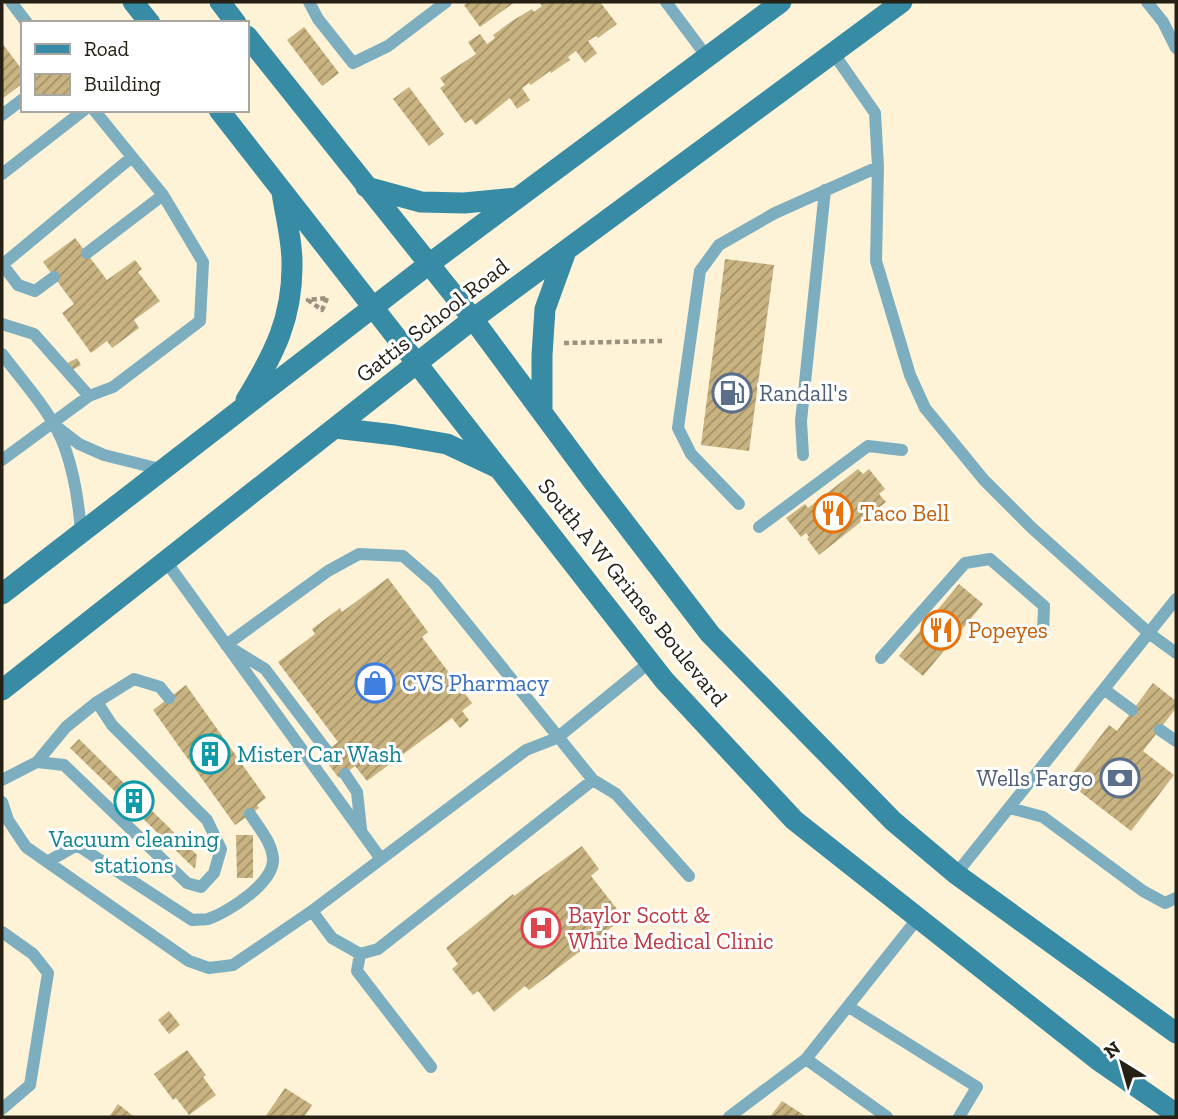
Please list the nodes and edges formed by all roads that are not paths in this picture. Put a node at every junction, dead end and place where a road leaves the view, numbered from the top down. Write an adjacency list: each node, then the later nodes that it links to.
1 (11, 2): 10 (lane)
2 (133, 2): 11 (main road)
3 (220, 2): 12 (main road)
4 (309, 2): 5 (lane)
5 (446, 2)
6 (666, 2): 16 (lane)
7 (781, 2): 16 (main road, Gattis School Road)
8 (902, 2): 15 (main road, Gattis School Road)
9 (1147, 2): 14 (lane)
10 (25, 21)
11 (148, 21)
12 (234, 21)
13 (248, 37): 25 (main road, South A W Grimes Boulevard)
14 (1176, 48)
15 (834, 54): 23 (lane); 30 (main road, Gattis School Road)
16 (707, 57): 29 (main road, Gattis School Road)
17 (21, 101): 21 (lane)
18 (81, 112): 24 (lane)
19 (96, 112): 22 (lane)
20 (221, 112): 26 (main road, South A W Grimes Boulevard)
21 (2, 115)
22 (132, 157): 28 (lane); 32 (lane)
23 (878, 167): 27 (lane); 57 (lane)
24 (2, 174)
25 (366, 187): 29 (main road); 33 (main road, South A W Grimes Boulevard)
26 (282, 190): 35 (main road, South A W Grimes Boulevard); 41 (main road)
27 (825, 190): 46 (lane); 50 (lane)
28 (163, 195): 31 (lane); 40 (lane)
29 (517, 198): 33 (main road, Gattis School Road)
30 (566, 251): 36 (main road, Gattis School Road); 42 (main road)
31 (87, 253)
32 (2, 264): 34 (lane)
33 (429, 264): 35 (main road, Gattis School Road); 36 (main road, South A W Grimes Boulevard)
34 (54, 277)
35 (374, 307): 39 (main road, South A W Grimes Boulevard); 41 (main road, Gattis School Road)
36 (473, 319): 39 (main road, Gattis School Road); 42 (main road, South A W Grimes Boulevard)
37 (2, 324): 40 (lane)
38 (2, 354): 43 (lane)
39 (418, 363): 44 (main road, Gattis School Road); 48 (main road, South A W Grimes Boulevard)
40 (89, 396): 43 (lane)
41 (240, 411): 49 (main road, Gattis School Road)
42 (542, 411): 81 (main road, South A W Grimes Boulevard)
43 (51, 422): 47 (lane); 49 (lane); 52 (lane)
44 (335, 428): 48 (main road); 53 (main road, Gattis School Road)
45 (902, 450): 51 (lane)
46 (803, 455)
47 (2, 460)
48 (500, 469): 61 (main road, South A W Grimes Boulevard)
49 (163, 470): 52 (main road, Gattis School Road)
50 (738, 504)
51 (760, 527)
52 (81, 533): 54 (main road, Gattis School Road)
53 (164, 560): 58 (lane); 62 (main road, Gattis School Road)
54 (2, 594)
55 (1176, 599): 57 (lane)
56 (1043, 634): 60 (lane)
57 (1150, 634): 59 (lane); 63 (lane)
58 (226, 645): 68 (lane); 70 (lane); 78 (lane)
59 (1176, 653)
60 (881, 659)
61 (650, 662): 68 (lane); 85 (main road, South A W Grimes Boulevard)
62 (2, 690)
63 (1105, 690): 66 (lane); 76 (lane)
64 (169, 698): 65 (lane)
65 (97, 702): 71 (lane); 71 (lane)
66 (1132, 710)
67 (1160, 730): 69 (lane)
68 (557, 738): 74 (lane); 79 (lane)
69 (1176, 741)
70 (327, 751)
71 (37, 762): 73 (lane)
72 (345, 774): 78 (lane)
73 (2, 780)
74 (593, 780): 82 (lane); 87 (lane)
75 (2, 802): 80 (lane)
76 (1010, 808): 81 (lane); 83 (lane)
77 (250, 814): 80 (lane)
78 (361, 831): 79 (lane)
79 (381, 859): 84 (lane)
80 (47, 862): 84 (lane)
81 (956, 874): 89 (main road, South A W Grimes Boulevard)
82 (689, 876)
83 (1176, 898)
84 (312, 911): 87 (lane)
85 (918, 918): 88 (lane); 93 (main road, South A W Grimes Boulevard)
86 (2, 933): 92 (lane)
87 (360, 954): 91 (lane)
88 (849, 1007): 90 (lane); 96 (lane)
89 (1176, 1033)
90 (806, 1059): 94 (lane); 95 (lane)
91 (431, 1067)
92 (2, 1109)
93 (1176, 1114)
94 (729, 1117)
95 (887, 1117)
96 (959, 1117)

